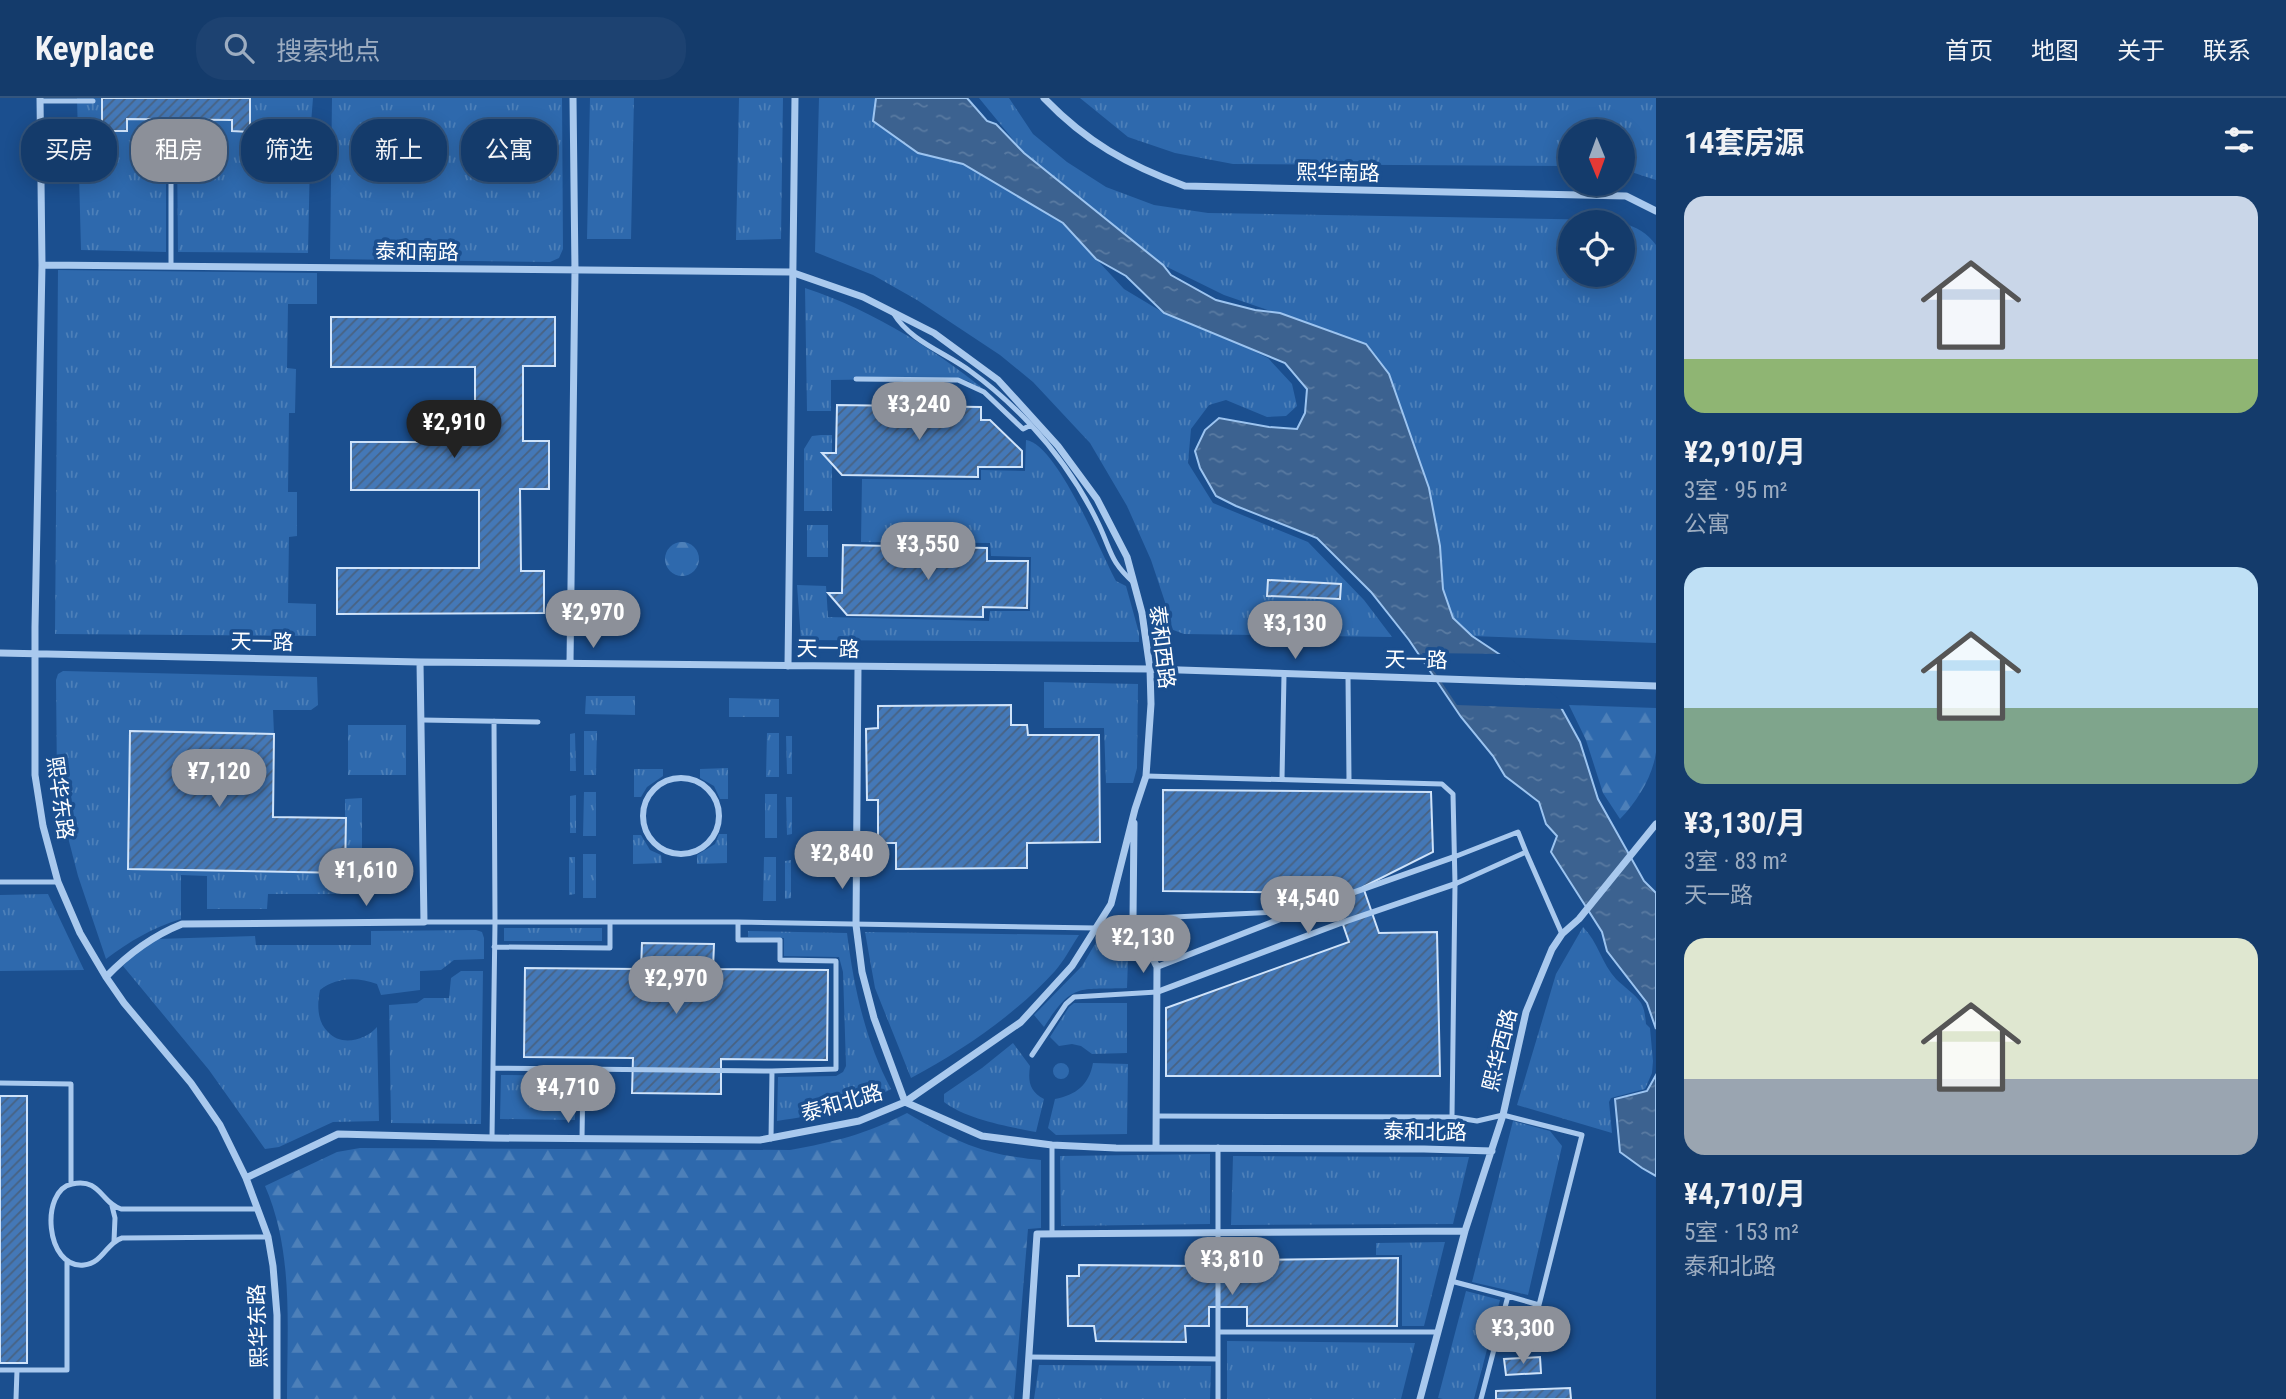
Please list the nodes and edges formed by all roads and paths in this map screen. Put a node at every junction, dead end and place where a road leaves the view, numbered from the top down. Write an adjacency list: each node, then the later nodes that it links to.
1 (573, 98): 10 (street)
2 (795, 98): 11 (street)
3 (1044, 98): 7 (street, 熙华南路)
4 (40, 100): 5 (lane); 8 (street, 熙华东路)
5 (93, 101)
6 (171, 182): 9 (lane)
7 (1656, 211)
8 (42, 265): 9 (street, 泰和南路); 17 (street, 熙华东路)
9 (172, 266): 10 (street, 泰和南路)
10 (575, 271): 11 (street, 泰和南路); 19 (street)
11 (791, 272): 12 (street, 泰和西路); 20 (street)
12 (892, 312): 14 (lane); 15 (street, 泰和西路)
13 (856, 379): 14 (lane)
14 (1031, 425): 15 (lane)
15 (1134, 583): 22 (street, 泰和西路)
16 (0, 653): 17 (street, 天一路)
17 (36, 654): 18 (street, 天一路); 38 (street, 熙华东路)
18 (420, 662): 19 (street, 天一路); 26 (street)
19 (570, 663): 20 (street, 天一路)
20 (788, 666): 21 (street, 天一路)
21 (858, 667): 22 (street, 天一路); 46 (street)
22 (1150, 669): 23 (street, 天一路); 29 (street, 泰和西路)
23 (1284, 675): 24 (street, 天一路); 30 (lane)
24 (1348, 677): 25 (street, 天一路); 31 (lane)
25 (1656, 685)
26 (422, 720): 27 (lane); 42 (street)
27 (494, 721): 28 (lane); 43 (lane)
28 (538, 722)
29 (1146, 776): 30 (lane); 32 (street, 泰和西路)
30 (1282, 779): 31 (lane)
31 (1349, 780): 36 (lane)
32 (1135, 808): 41 (street); 47 (street, 泰和西路)
33 (1656, 824): 48 (street, 熙华西路)
34 (1526, 852): 36 (lane); 39 (lane); 48 (lane)
35 (679, 855): 35 (street)
36 (1454, 858): 39 (lane); 40 (street)
37 (0, 882): 38 (lane)
38 (58, 882): 51 (street, 熙华东路)
39 (1455, 884): 52 (street); 61 (lane)
40 (1301, 911): 41 (lane); 50 (street)
41 (1133, 919): 47 (lane); 50 (street)
42 (424, 922): 43 (lane); 51 (street)
43 (495, 922): 44 (lane); 49 (lane)
44 (610, 922): 45 (lane); 49 (lane)
45 (738, 922): 46 (lane); 56 (lane)
46 (856, 925): 47 (lane); 58 (street)
47 (1096, 928): 58 (street, 泰和西路)
48 (1562, 934): 59 (street, 熙华西路)
49 (494, 947): 54 (lane)
50 (1157, 967): 52 (street)
51 (106, 977): 69 (street, 熙华东路)
52 (1157, 992): 53 (lane); 60 (street)
53 (1032, 1055)
54 (493, 1068): 55 (lane); 62 (lane)
55 (583, 1069): 56 (lane); 63 (lane)
56 (772, 1071): 64 (lane)
57 (0, 1083): 70 (lane)
58 (905, 1102): 64 (street, 泰和北路); 65 (street, 泰和北路)
59 (1503, 1115): 61 (lane); 68 (street, 熙华西路); 80 (lane)
60 (1156, 1116): 61 (lane); 67 (street)
61 (1452, 1117)
62 (492, 1138): 63 (street, 泰和北路); 69 (street, 泰和北路)
63 (582, 1139): 64 (street, 泰和北路)
64 (771, 1139)
65 (1052, 1145): 67 (street, 泰和北路); 74 (lane)
66 (1218, 1147): 67 (street, 泰和北路); 68 (street, 泰和北路); 75 (lane)
67 (1156, 1148)
68 (1492, 1151): 73 (street, 熙华西路)
69 (246, 1178): 72 (street, 熙华东路)
70 (71, 1184): 71 (lane); 78 (lane)
71 (112, 1206): 72 (lane); 77 (lane)
72 (258, 1209): 76 (street, 熙华东路)
73 (1465, 1231): 75 (street); 79 (street, 熙华西路)
74 (1052, 1234): 75 (street); 83 (street)
75 (1219, 1234): 81 (lane)
76 (268, 1237): 77 (lane); 88 (street, 熙华东路)
77 (114, 1241): 78 (lane)
78 (67, 1262): 86 (lane)
79 (1451, 1280): 80 (lane); 82 (street, 熙华西路)
80 (1508, 1296): 92 (lane)
81 (1218, 1332): 82 (lane); 84 (lane)
82 (1438, 1332): 91 (street, 熙华西路)
83 (1029, 1356): 84 (lane); 89 (street)
84 (1218, 1359): 90 (lane)
85 (0, 1370): 86 (lane)
86 (17, 1370): 87 (lane)
87 (16, 1399)
88 (277, 1399)
89 (1026, 1399)
90 (1218, 1399)
91 (1420, 1399)
92 (1481, 1399)

